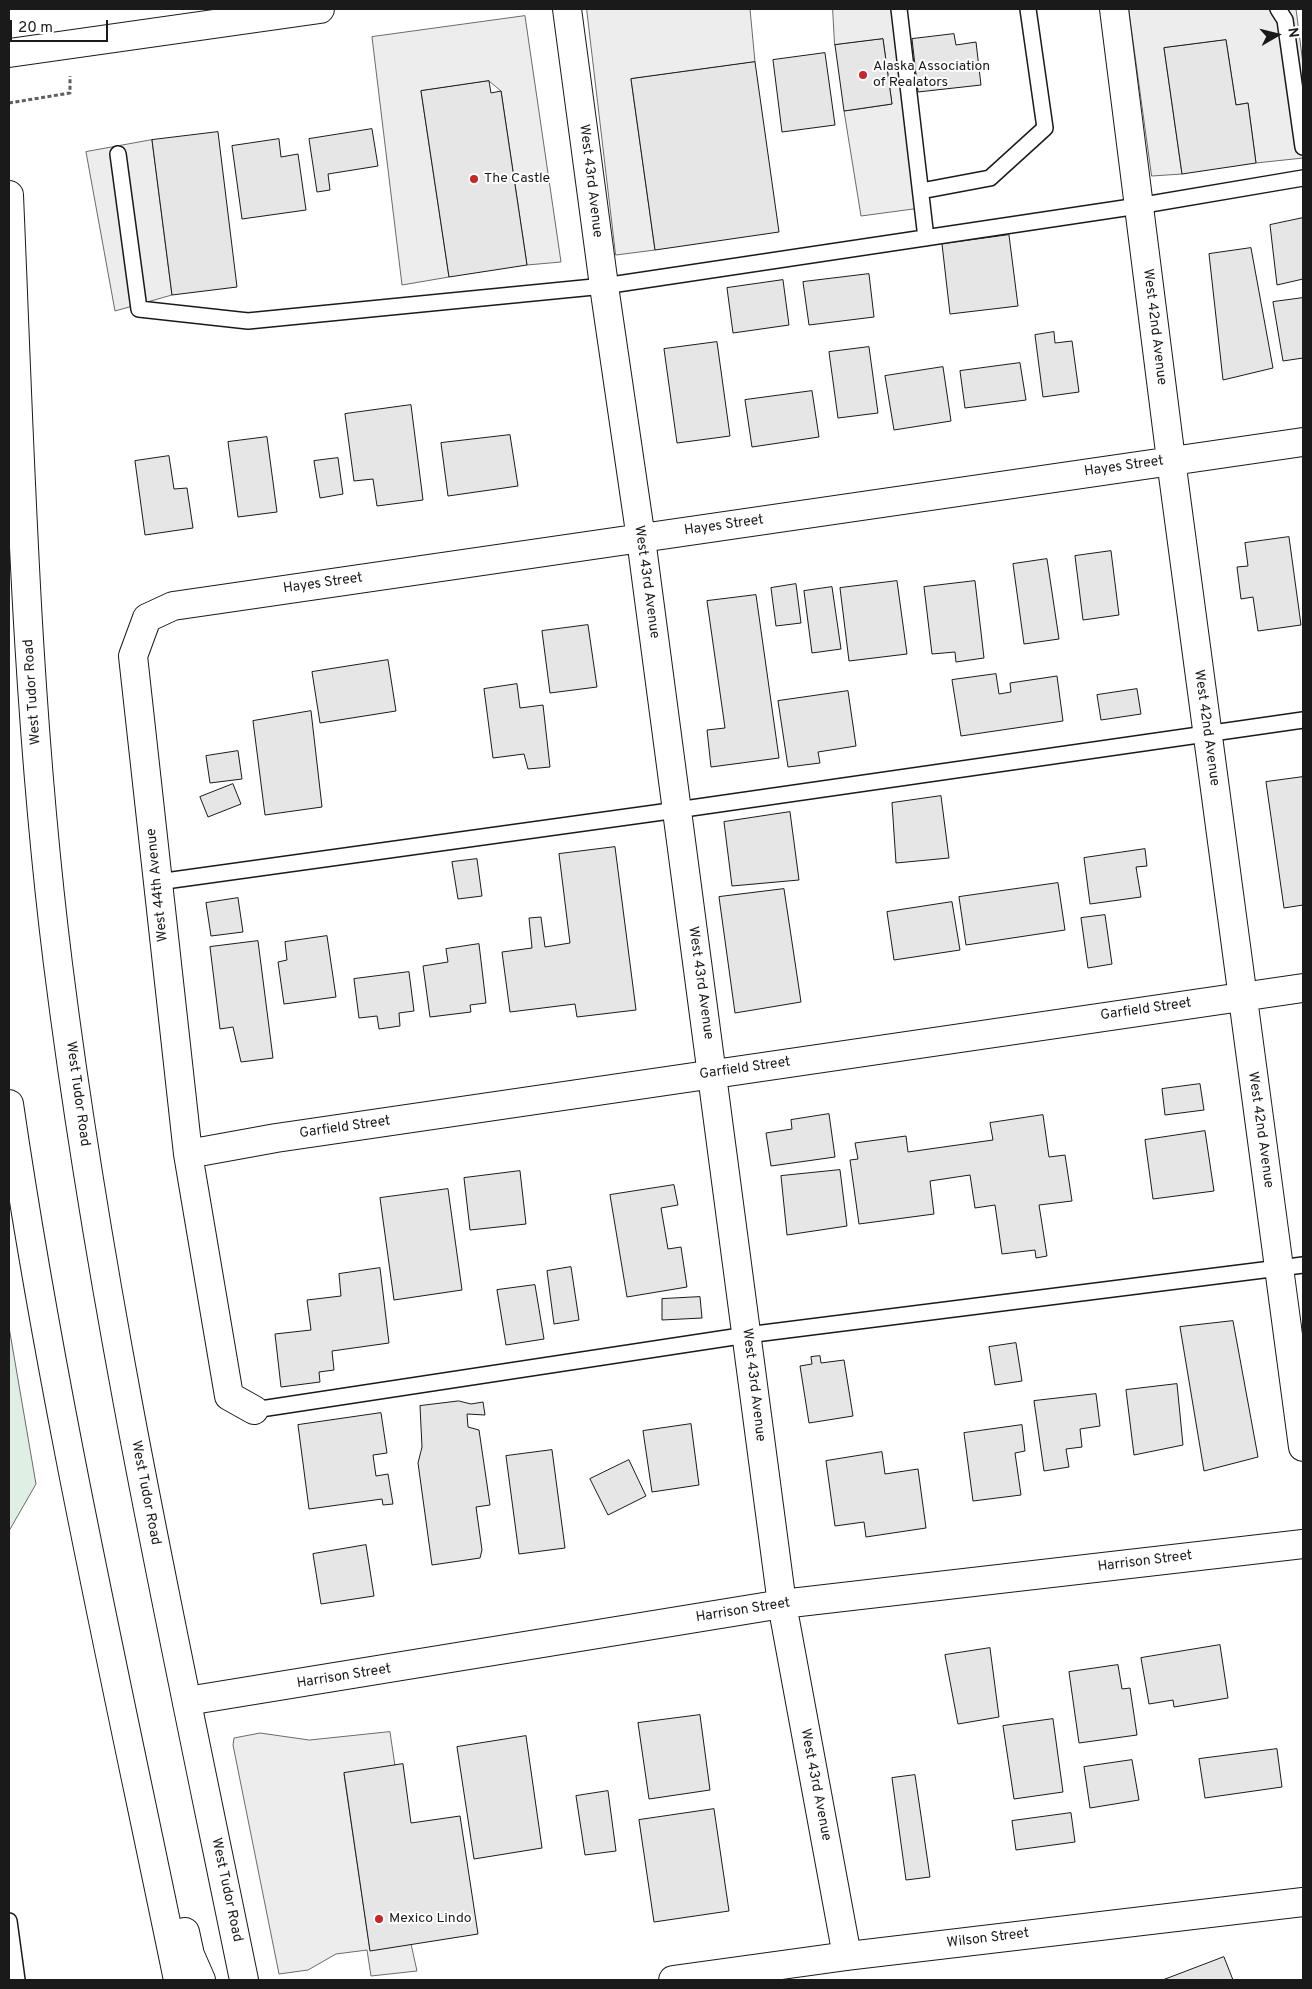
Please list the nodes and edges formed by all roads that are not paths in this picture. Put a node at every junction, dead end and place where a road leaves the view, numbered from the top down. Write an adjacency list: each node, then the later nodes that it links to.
1 (320, 9): 7 (street)
2 (567, 9): 15 (street, West 43rd Avenue)
3 (899, 9): 11 (lane)
4 (1028, 9): 11 (lane)
5 (1114, 9): 13 (street, West 42nd Avenue)
6 (1278, 9): 8 (lane)
7 (9, 53)
8 (1303, 147)
9 (118, 154): 15 (lane)
10 (1303, 178): 13 (lane)
11 (921, 191): 14 (lane)
12 (9, 195): 35 (street, West Tudor Road)
13 (1138, 206): 14 (lane); 17 (street, West 42nd Avenue)
14 (926, 238): 15 (lane)
15 (604, 286): 18 (street, West 43rd Avenue)
16 (1303, 442): 17 (street, Hayes Street)
17 (1171, 460): 18 (street, Hayes Street); 21 (street, West 42nd Avenue)
18 (641, 539): 19 (street, Hayes Street); 22 (street, West 43rd Avenue)
19 (147, 618): 23 (street, West 44th Avenue)
20 (1303, 720): 21 (lane)
21 (1207, 734): 22 (lane); 25 (street, West 42nd Avenue)
22 (677, 810): 23 (lane); 26 (street, West 43rd Avenue)
23 (158, 882): 28 (street, West 44th Avenue)
24 (1303, 988): 25 (street, Garfield Street)
25 (1242, 996): 26 (street, Garfield Street); 29 (street, West 42nd Avenue)
26 (712, 1074): 28 (street, Garfield Street); 30 (street, West 43rd Avenue)
27 (9, 1104): 36 (street)
28 (188, 1154): 31 (street, West 44th Avenue)
29 (1291, 1267): 30 (lane); 32 (street, West 42nd Avenue)
30 (747, 1335): 31 (lane); 34 (street, West 43rd Avenue)
31 (254, 1410)
32 (1303, 1447)
33 (1303, 1544): 34 (street, Harrison Street)
34 (782, 1604): 35 (street, Harrison Street); 39 (street, West 43rd Avenue)
35 (187, 1701): 43 (street, West Tudor Road)
36 (126, 1728): 41 (street); 42 (street)
37 (1303, 1902): 39 (street, Wilson Street)
38 (9, 1921): 40 (lane)
39 (847, 1956): 44 (street, Wilson Street)
40 (17, 1980)
41 (178, 1980)
42 (201, 1980)
43 (244, 1980)
44 (673, 1980)

